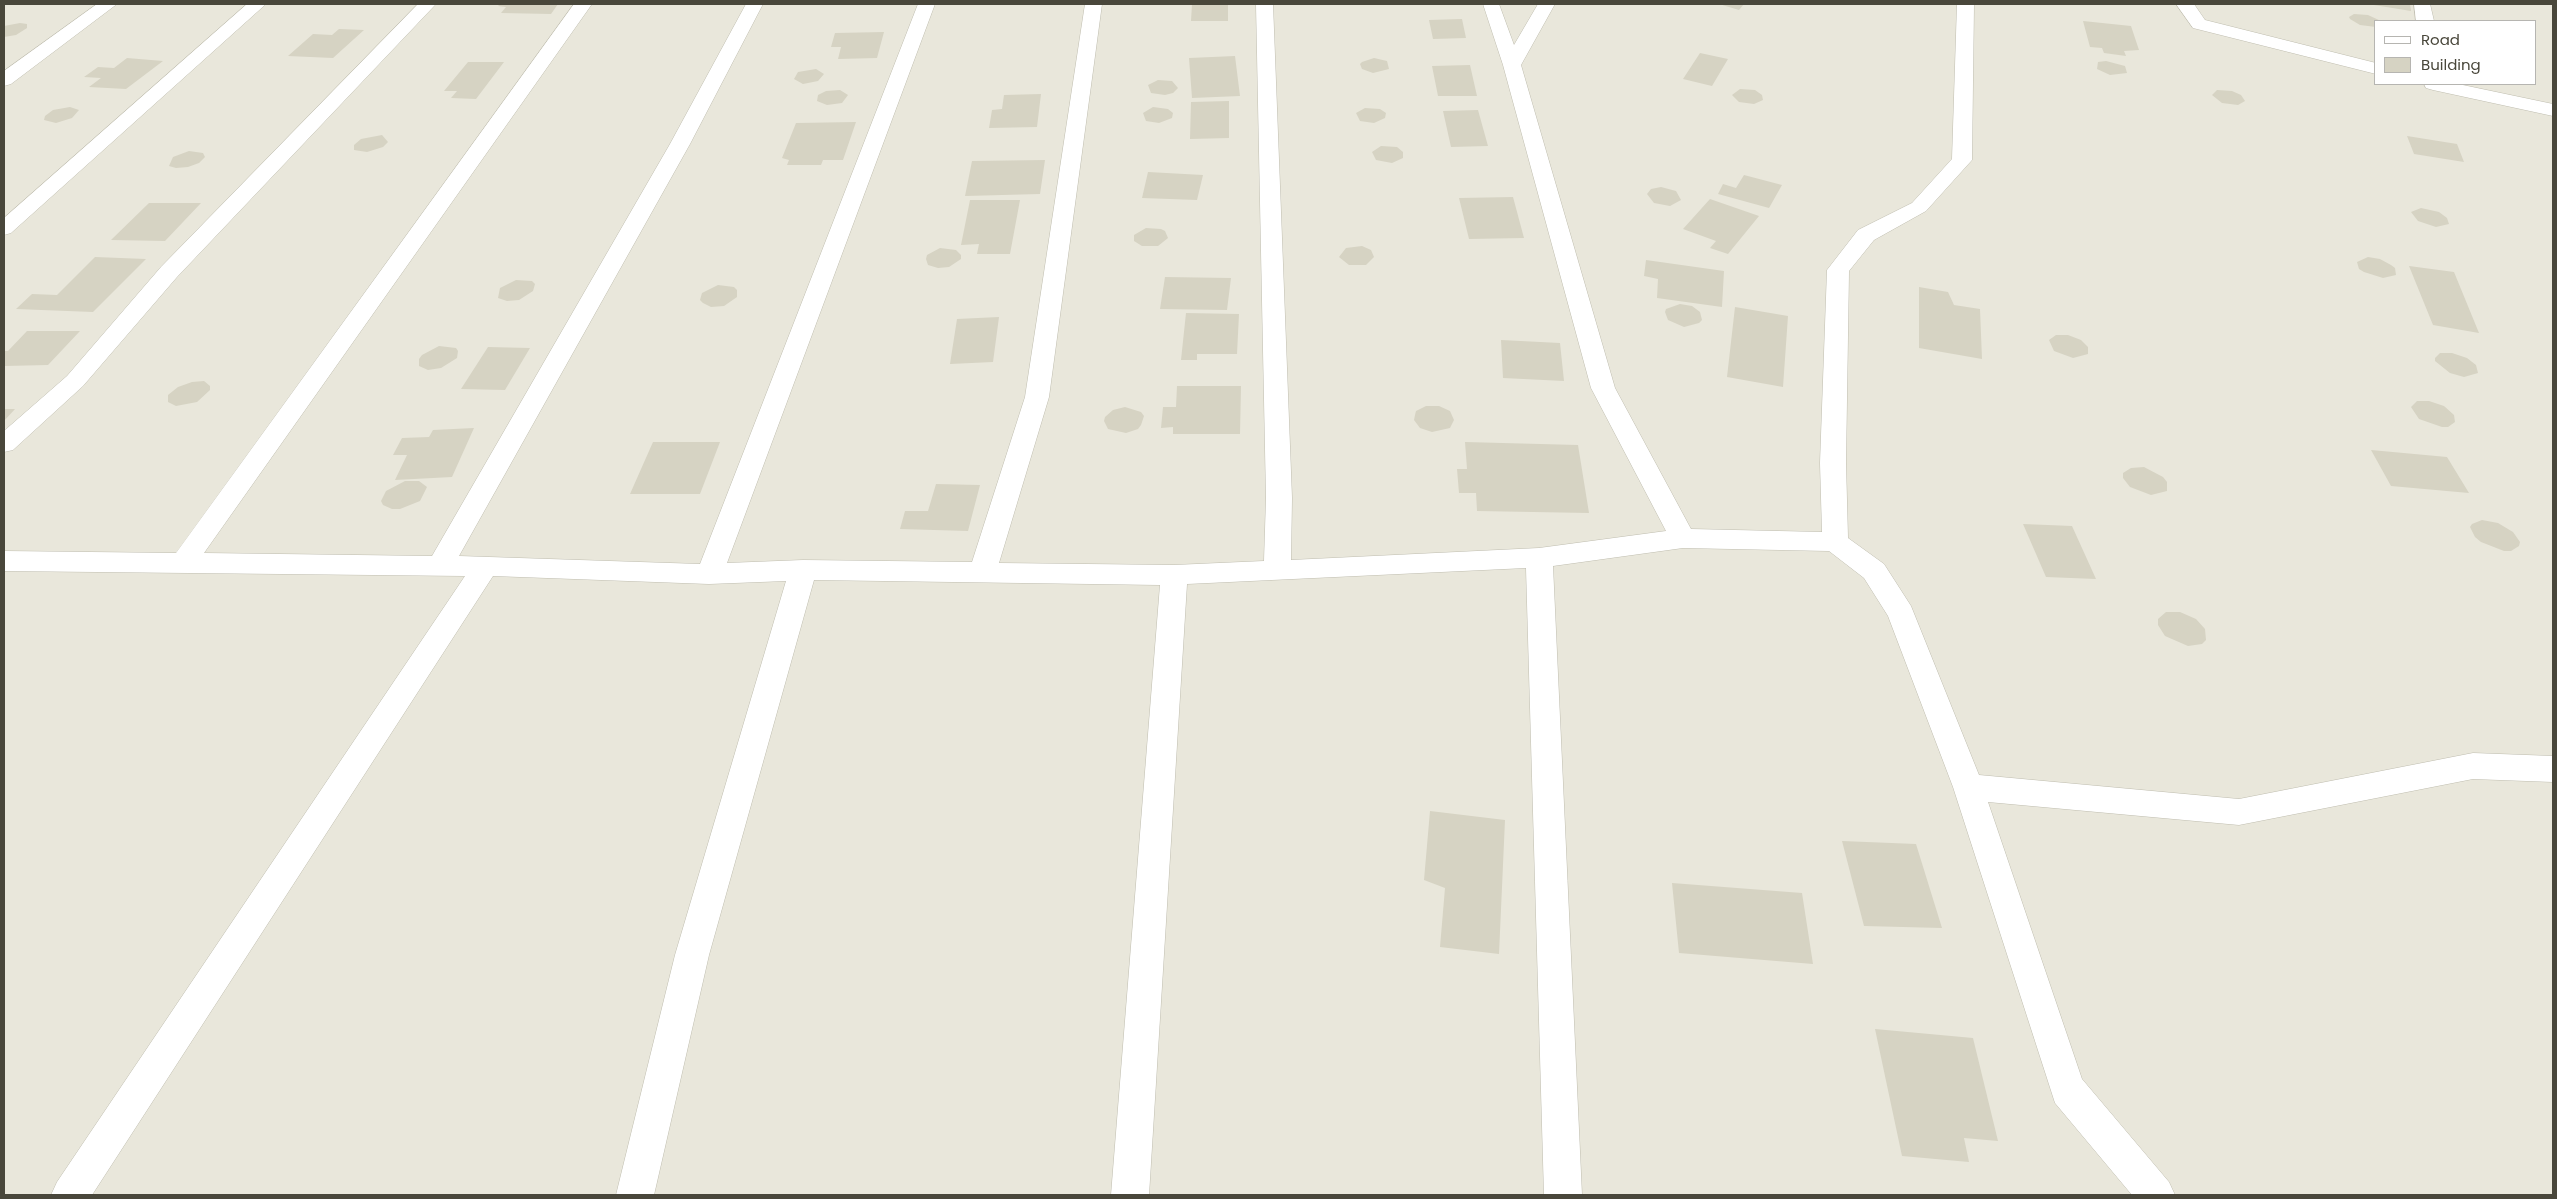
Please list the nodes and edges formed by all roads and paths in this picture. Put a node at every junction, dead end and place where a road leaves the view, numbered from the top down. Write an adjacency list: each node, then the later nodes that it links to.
1 (108, 4): 17 (street)
2 (257, 4): 20 (street)
3 (427, 4): 21 (street)
4 (583, 4): 26 (street)
5 (754, 4): 27 (street)
6 (926, 4): 32 (street)
7 (1093, 4): 31 (street)
8 (1264, 4): 30 (street)
9 (1491, 4): 15 (street)
10 (1546, 4): 15 (street)
11 (1966, 4): 23 (street)
12 (2185, 4): 16 (street)
13 (2422, 4): 14 (street)
14 (2425, 20)
15 (1512, 65): 22 (street)
16 (2374, 68)
17 (4, 80)
18 (2440, 85): 19 (street)
19 (2553, 110)
20 (4, 229)
21 (4, 444)
22 (1684, 538): 23 (street); 24 (street)
23 (1835, 542): 35 (street)
24 (1539, 558): 30 (street); 39 (street)
25 (4, 561): 26 (street)
26 (183, 563): 27 (street)
27 (440, 566): 28 (street)
28 (486, 566): 32 (street); 36 (street)
29 (803, 570): 31 (street); 32 (street); 37 (street)
30 (1277, 570): 33 (street)
31 (983, 571): 33 (street)
32 (709, 574)
33 (1174, 575): 38 (street)
34 (2553, 768): 35 (street)
35 (1968, 786): 40 (street)
36 (70, 1195)
37 (635, 1195)
38 (1130, 1195)
39 (1563, 1195)
40 (2156, 1195)

